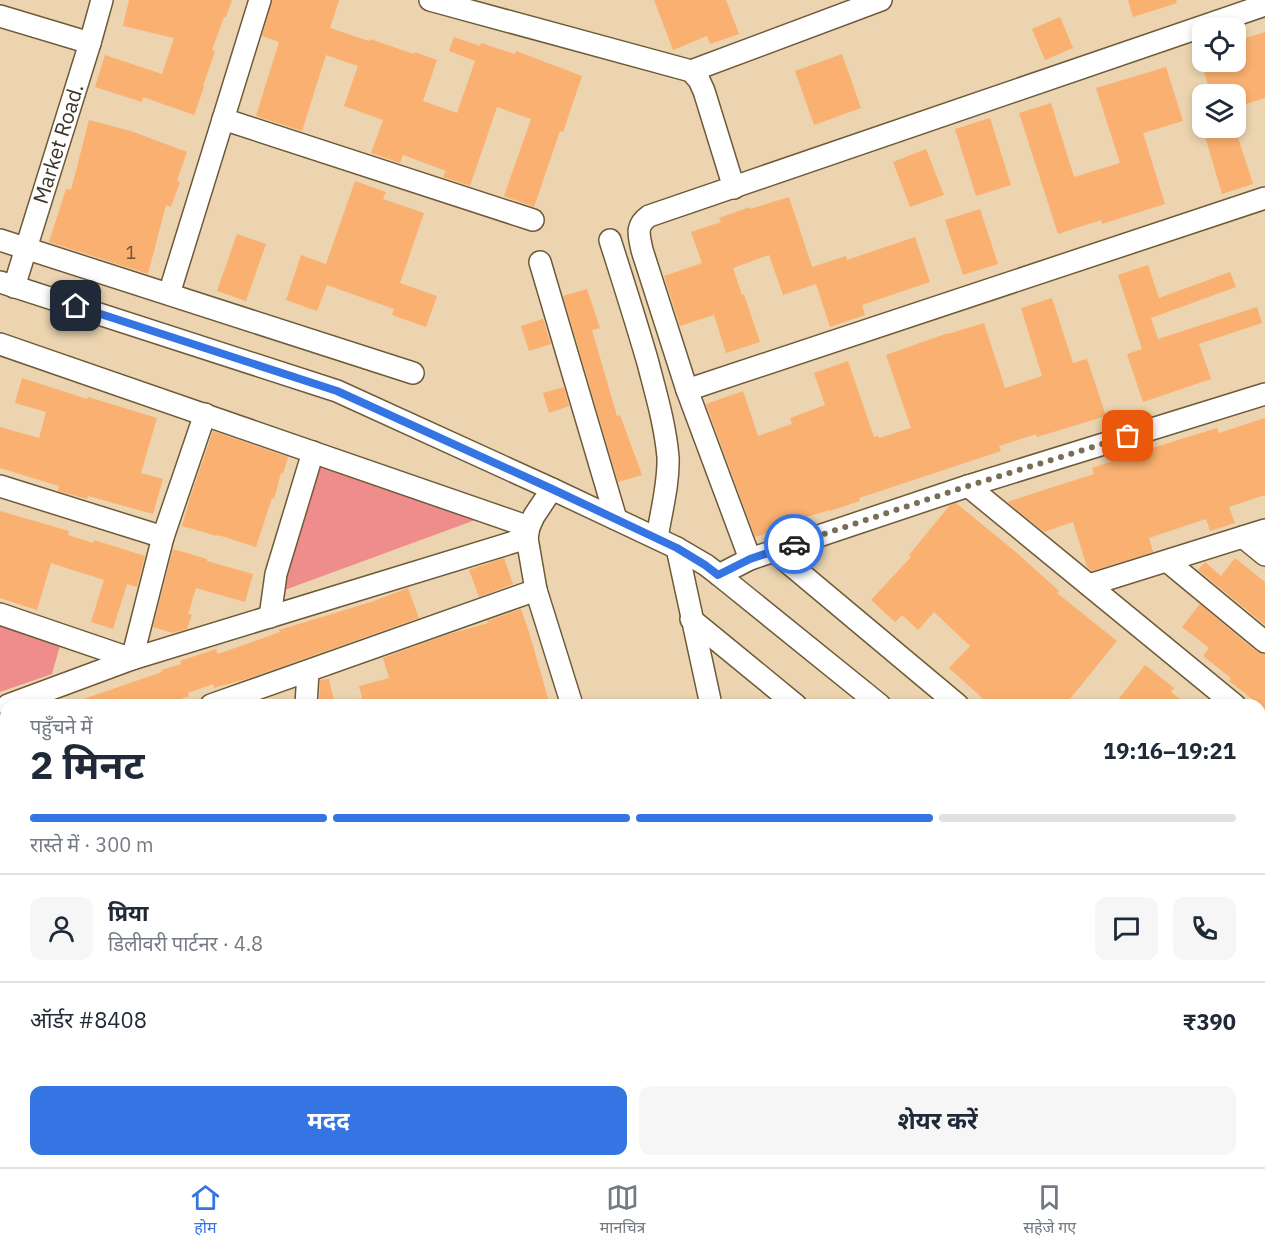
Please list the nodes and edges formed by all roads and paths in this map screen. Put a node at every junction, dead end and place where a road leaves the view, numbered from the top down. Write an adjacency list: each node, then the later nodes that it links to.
1 (102, 0): 8 (street, Market Road.)
2 (260, 0): 10 (street)
3 (479, 0): 5 (street)
4 (881, 0): 9 (street)
5 (441, 3): 9 (street)
6 (1265, 5): 11 (street)
7 (0, 15): 8 (street)
8 (90, 43): 16 (street, Market Road.)
9 (691, 71): 11 (street)
10 (223, 119): 13 (street); 19 (street)
11 (734, 188): 22 (street)
12 (1264, 202): 22 (street)
13 (533, 220)
14 (0, 240): 16 (street)
15 (610, 240): 34 (street)
16 (27, 248): 18 (street, Market Road.); 19 (street)
17 (540, 262): 29 (street)
18 (7, 284): 28 (street)
19 (169, 294): 21 (street)
20 (0, 344): 24 (street)
21 (413, 373)
22 (687, 390): 38 (street)
23 (1265, 394): 27 (street)
24 (204, 414): 25 (street); 32 (street)
25 (313, 452): 31 (street); 44 (street)
26 (0, 486): 32 (street)
27 (968, 486): 36 (street); 41 (street)
28 (552, 489): 29 (street); 31 (street)
29 (616, 519): 34 (street)
30 (1265, 531): 33 (street)
31 (528, 533): 42 (street); 44 (street)
32 (163, 537): 47 (street)
33 (1243, 537): 37 (street); 39 (street)
34 (657, 538): 35 (street)
35 (677, 548): 40 (street); 45 (street)
36 (774, 551): 38 (street); 56 (street)
37 (1265, 555)
38 (750, 559): 40 (street)
39 (1167, 561): 41 (street); 46 (street)
40 (718, 575): 55 (street)
41 (1089, 585): 57 (street)
42 (536, 590): 48 (street); 52 (street)
43 (0, 614): 47 (street)
44 (270, 616): 47 (street)
45 (691, 619): 53 (street); 54 (street)
46 (1265, 642)
47 (132, 659): 49 (street)
48 (308, 672): 50 (street); 51 (street)
49 (23, 699)
50 (229, 699)
51 (306, 699)
52 (569, 699)
53 (710, 699)
54 (789, 699)
55 (873, 699)
56 (951, 699)
57 (1228, 699)

